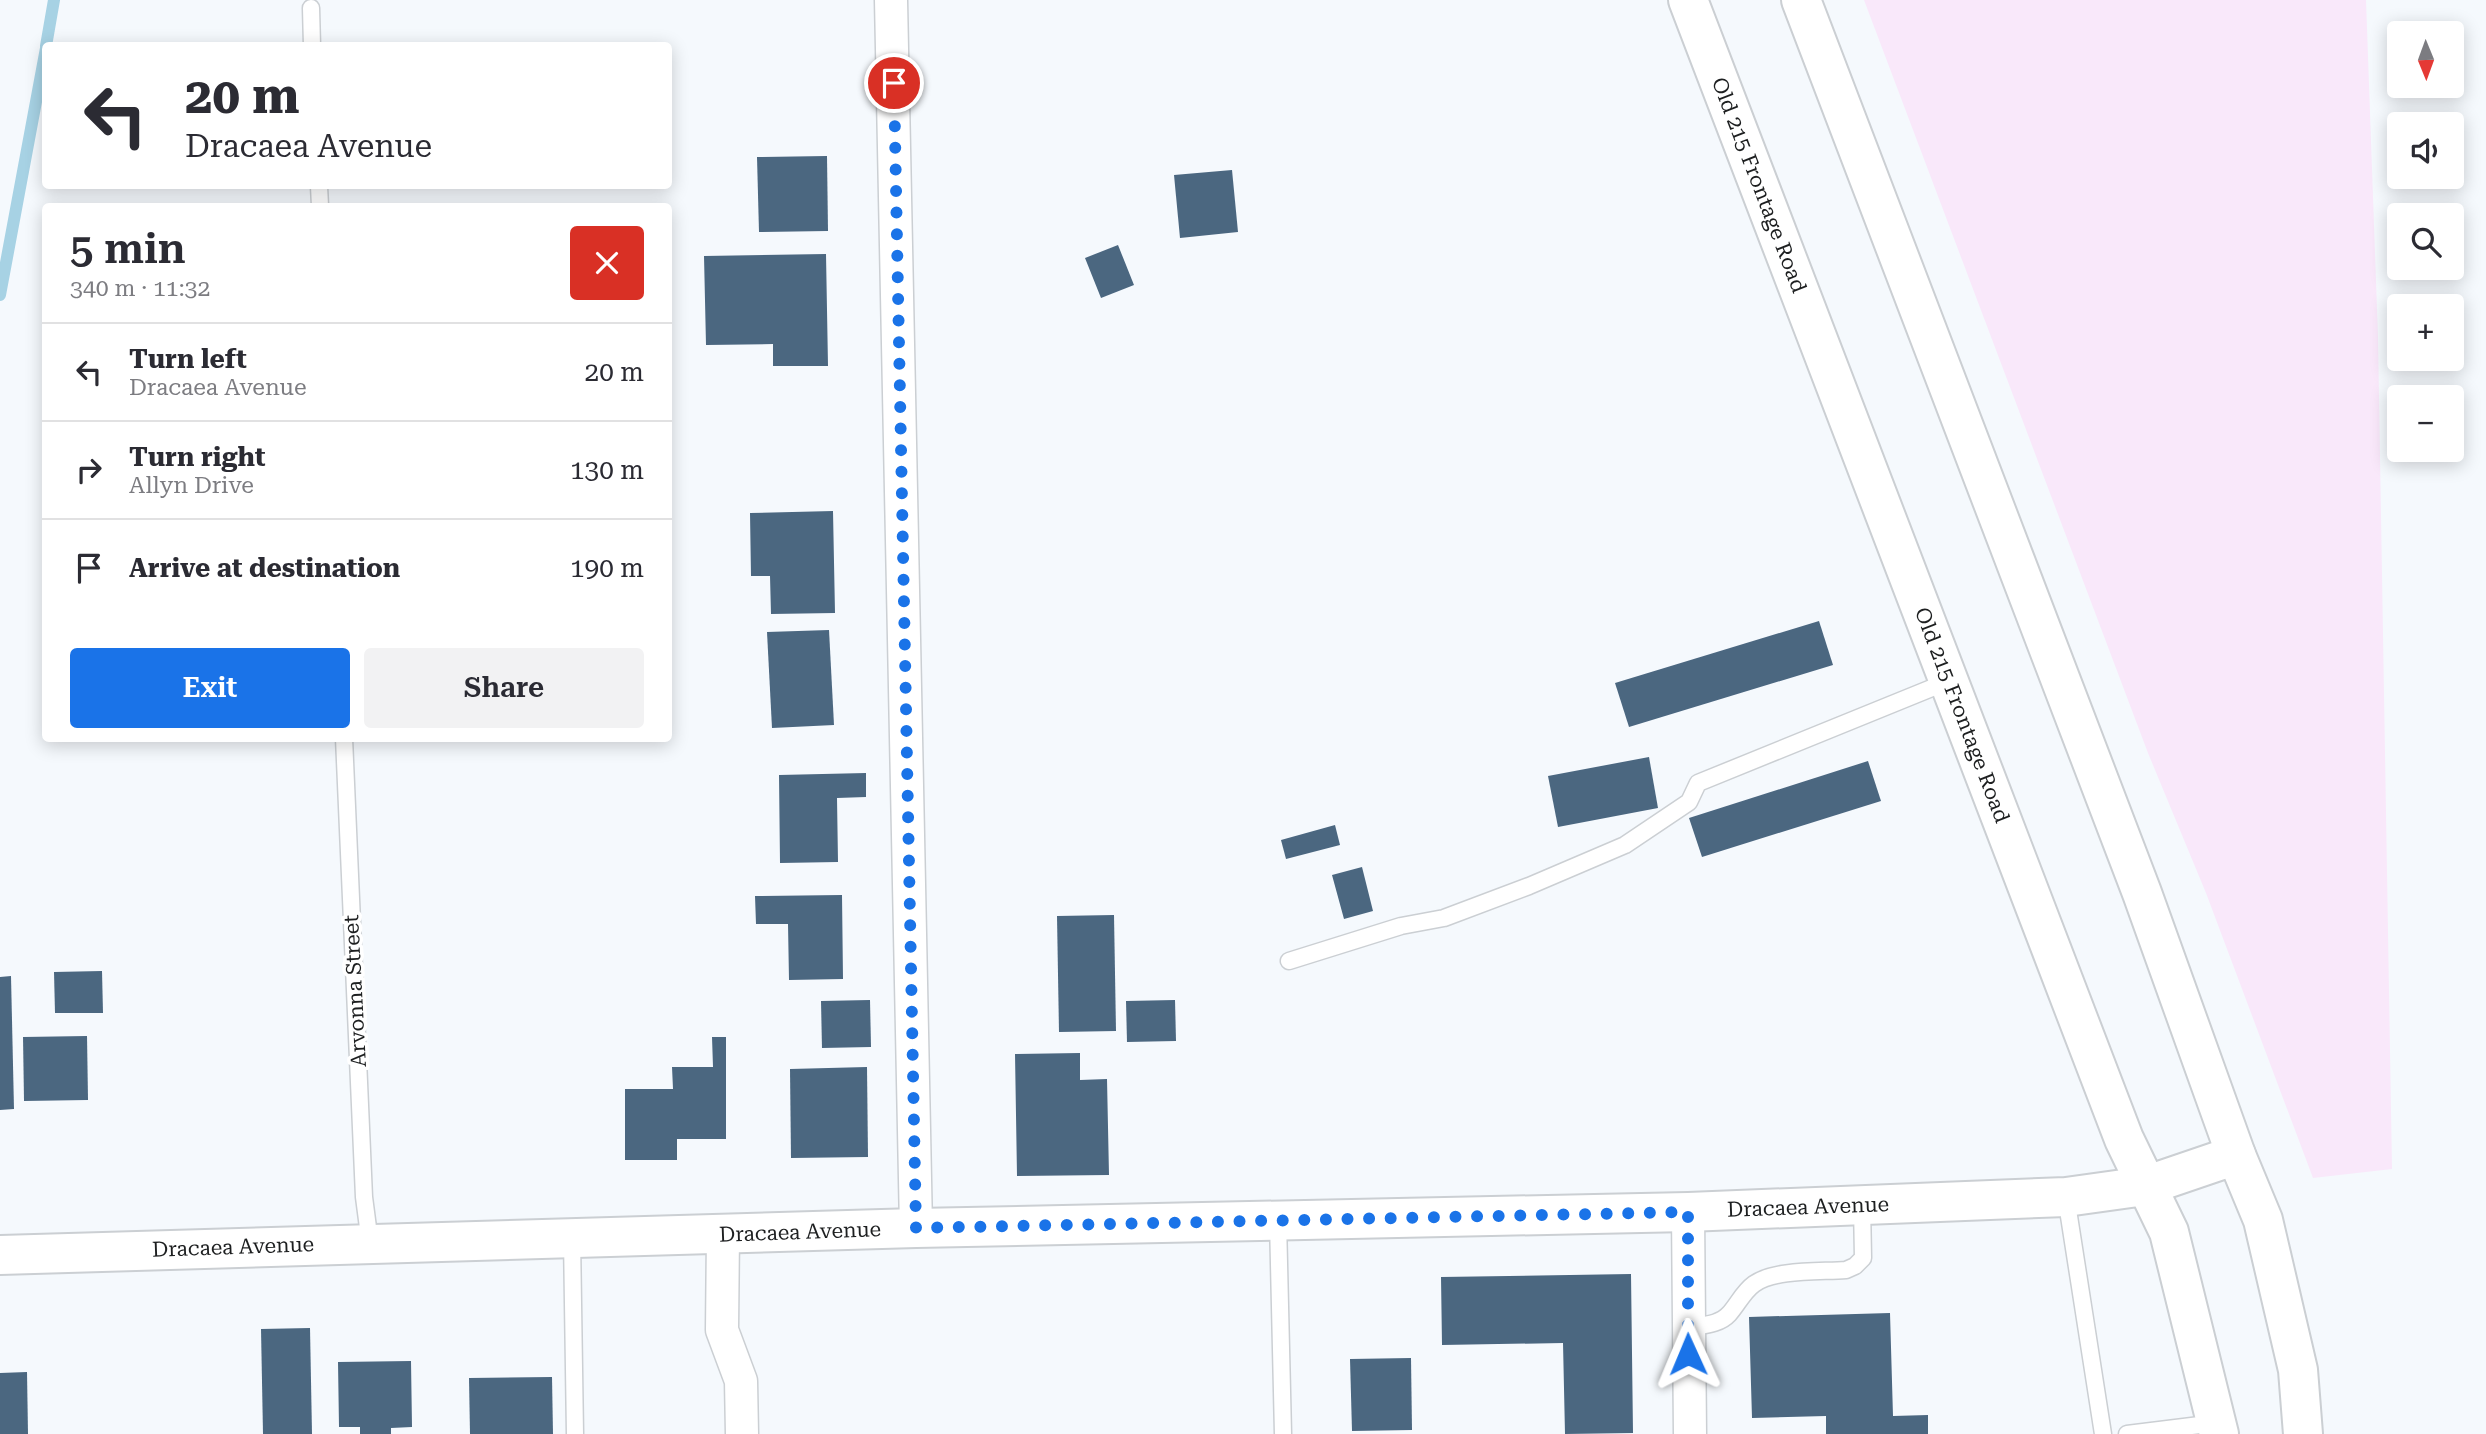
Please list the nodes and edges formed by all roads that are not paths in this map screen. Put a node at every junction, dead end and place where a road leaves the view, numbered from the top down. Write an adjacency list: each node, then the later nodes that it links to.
1 (891, 0): 15 (street)
2 (1688, 0): 6 (street, Old 215 Frontage Road)
3 (1801, 0): 9 (street)
4 (311, 8): 5 (lane)
5 (312, 42)
6 (1949, 681): 8 (lane); 10 (street, Old 215 Frontage Road)
7 (344, 742): 18 (lane, Arvonna Street)
8 (1289, 961)
9 (2236, 1155): 10 (street, Dracaea Avenue); 28 (street)
10 (2145, 1186): 11 (street, Dracaea Avenue); 21 (street, Old 215 Frontage Road)
11 (2066, 1197): 12 (street, Dracaea Avenue); 26 (lane)
12 (1862, 1205): 13 (street, Dracaea Avenue); 20 (lane)
13 (1688, 1212): 14 (street, Dracaea Avenue); 20 (street)
14 (1278, 1221): 15 (street, Dracaea Avenue); 24 (lane)
15 (916, 1228): 16 (street, Dracaea Avenue)
16 (723, 1234): 17 (street, Dracaea Avenue); 23 (street)
17 (572, 1238): 18 (street, Dracaea Avenue); 22 (lane)
18 (370, 1243): 19 (street, Dracaea Avenue)
19 (0, 1255)
20 (1688, 1328): 25 (street)
21 (2219, 1428): 27 (lane)
22 (575, 1434)
23 (742, 1434)
24 (1283, 1434)
25 (1690, 1434)
26 (2103, 1434)
27 (2127, 1434)
28 (2302, 1434)

